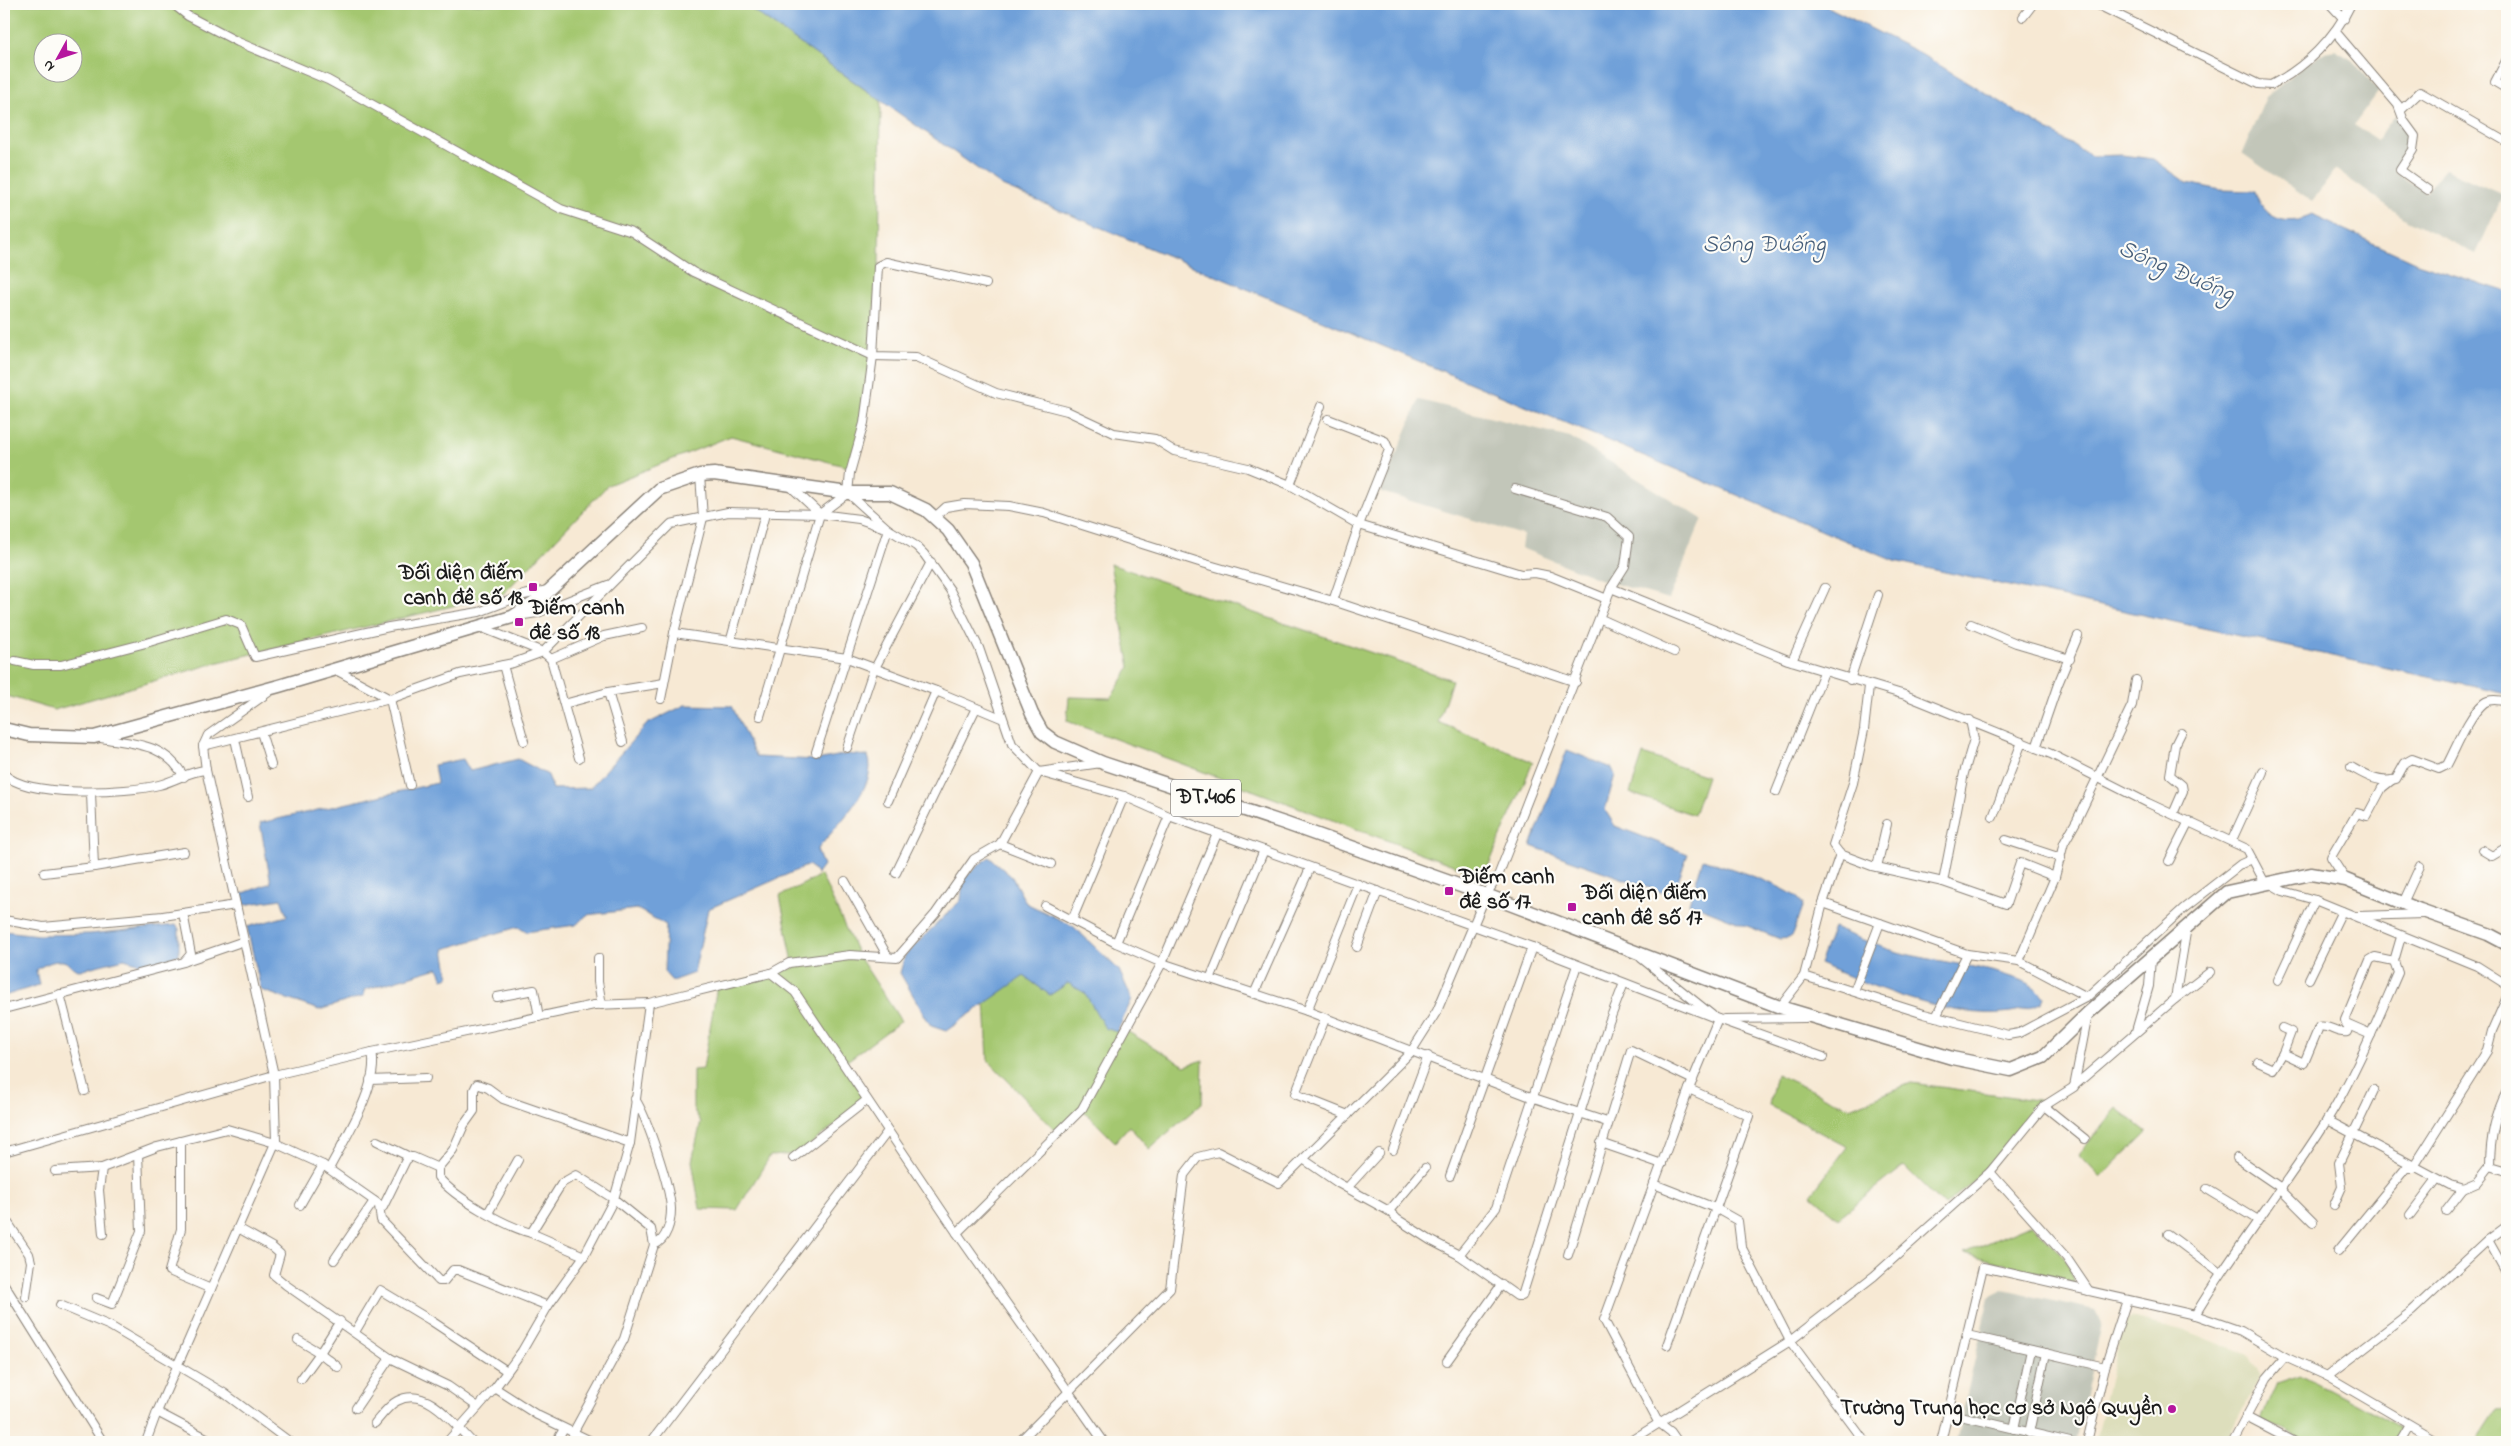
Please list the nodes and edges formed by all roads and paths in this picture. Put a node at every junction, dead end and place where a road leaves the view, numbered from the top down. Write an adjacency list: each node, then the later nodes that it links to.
1 (173, 4): 15 (street)
2 (2033, 4): 6 (street)
3 (2096, 4): 8 (street)
4 (2330, 4): 7 (street)
5 (2351, 4): 7 (street)
6 (2023, 17)
7 (2344, 19): 8 (street)
8 (2336, 32): 11 (street)
9 (2507, 59): 10 (street)
10 (2507, 89)
11 (2400, 110): 12 (street); 13 (street)
12 (2507, 142)
13 (2428, 190)
14 (986, 284): 15 (street)
15 (873, 356): 20 (street); 22 (street)
16 (1321, 406): 20 (street)
17 (1328, 419): 27 (street)
18 (700, 475): 19 (main road, ĐT.406); 26 (street); 33 (main road, ĐT.406)
19 (788, 484): 22 (main road, ĐT.406); 24 (street)
20 (1290, 485): 27 (street)
21 (1515, 489): 31 (street)
22 (848, 493): 24 (street); 25 (main road, ĐT.406); 28 (street)
23 (765, 514): 24 (street); 26 (street); 44 (street)
24 (820, 514): 28 (street); 45 (street)
25 (935, 517): 36 (street); 86 (main road, ĐT.406)
26 (703, 518): 30 (street); 42 (street)
27 (1359, 525): 35 (street); 36 (street)
28 (888, 529): 29 (street); 48 (street)
29 (931, 562): 54 (street); 71 (street)
30 (612, 584): 37 (street); 46 (street)
31 (1611, 588): 35 (street); 52 (street)
32 (1825, 588): 52 (street)
33 (550, 589): 37 (main road, ĐT.406); 51 (street)
34 (1878, 594): 57 (street)
35 (1607, 599): 38 (street)
36 (1333, 601): 59 (street)
37 (512, 617): 40 (main road, ĐT.406)
38 (1601, 618): 47 (street); 59 (street)
39 (1970, 624): 50 (street)
40 (478, 627): 46 (street); 55 (main road, ĐT.406)
41 (642, 628): 49 (street)
42 (674, 633): 44 (street); 60 (street)
43 (2078, 636): 50 (street)
44 (731, 639): 45 (street)
45 (780, 648): 48 (street); 70 (street)
46 (543, 652): 49 (street); 53 (street)
47 (1674, 652)
48 (847, 658): 54 (street); 84 (street)
49 (551, 659): 68 (street)
50 (2070, 659): 83 (street)
51 (15, 661)
52 (1792, 661): 56 (street)
53 (503, 665): 65 (street); 78 (street)
54 (874, 668): 63 (street); 82 (street)
55 (334, 669): 61 (main road, ĐT.406); 65 (street)
56 (1824, 672): 57 (street); 97 (street)
57 (1850, 680): 62 (street)
58 (2136, 680): 94 (street)
59 (1576, 682): 133 (street)
60 (664, 683): 64 (street); 66 (street)
61 (279, 686): 76 (main road, ĐT.406); 81 (street)
62 (1870, 686): 72 (street); 115 (street)
63 (936, 691): 69 (street); 101 (street)
64 (608, 692): 68 (street); 79 (street)
65 (390, 699): 74 (street); 96 (street)
66 (661, 699)
67 (2507, 702): 95 (street)
68 (564, 704): 85 (street)
69 (976, 708): 71 (street); 125 (street)
70 (760, 716)
71 (1002, 718): 90 (street)
72 (1970, 720): 80 (street); 129 (street)
73 (4, 729): 76 (main road, ĐT.406)
74 (261, 732): 77 (street); 87 (street)
75 (2181, 733): 102 (street)
76 (94, 736): 93 (street)
77 (235, 738): 81 (street); 100 (street)
78 (524, 741)
79 (623, 742)
80 (2022, 742): 83 (street); 104 (street)
81 (203, 746): 89 (street)
82 (847, 748)
83 (2036, 748): 94 (street)
84 (816, 752)
85 (579, 758)
86 (1103, 763): 90 (street); 133 (main road, ĐT.406)
87 (271, 765)
88 (2351, 767): 95 (street)
89 (206, 770): 93 (street); 137 (street)
90 (1039, 772): 99 (street); 110 (street)
91 (2263, 772): 109 (street)
92 (4, 774): 98 (street)
93 (184, 777): 98 (street)
94 (2098, 777): 102 (street); 116 (street)
95 (2393, 780): 127 (street)
96 (410, 785)
97 (1776, 792)
98 (91, 793): 121 (street)
99 (1124, 796): 103 (street); 144 (street)
100 (248, 797)
101 (888, 801)
102 (2173, 814): 105 (street)
103 (1169, 816): 107 (street); 150 (street)
104 (1994, 817)
105 (2189, 821): 109 (street); 118 (street)
106 (1887, 824): 122 (street)
107 (1218, 834): 112 (street); 162 (street)
108 (2006, 840): 116 (street)
109 (2232, 840): 117 (street)
110 (1000, 844): 119 (street); 156 (street)
111 (2507, 847): 113 (street)
112 (1264, 850): 123 (street); 167 (street)
113 (2482, 850)
114 (184, 852): 121 (street)
115 (1840, 854): 122 (street); 135 (street)
116 (2061, 858): 126 (street)
117 (2252, 859): 130 (street); 177 (street)
118 (2169, 861)
119 (1051, 864)
120 (2420, 866): 136 (street)
121 (94, 867): 124 (street)
122 (1877, 867): 129 (street)
123 (1310, 868): 131 (street); 174 (street)
124 (44, 873)
125 (896, 873)
126 (2055, 876): 129 (street); 159 (street)
127 (2346, 880): 130 (main road, ĐT.406); 136 (main road, ĐT.406)
128 (845, 881): 156 (street)
129 (1943, 882)
130 (2266, 883): 134 (street); 147 (main road, ĐT.406)
131 (1358, 884): 132 (street); 183 (street)
132 (1378, 891): 146 (street); 152 (street)
133 (1486, 895): 146 (street); 154 (main road, ĐT.406)
134 (2315, 900): 139 (street); 169 (street)
135 (1824, 903): 145 (street); 166 (street)
136 (2403, 903): 141 (main road, ĐT.406)
137 (236, 905): 140 (street); 149 (street)
138 (1044, 906): 144 (street)
139 (2342, 911): 142 (street); 168 (street)
140 (182, 913): 143 (street); 161 (street)
141 (2432, 914): 142 (street); 151 (main road, ĐT.406)
142 (2354, 916): 148 (street)
143 (4, 920)
144 (1072, 920): 150 (street)
145 (1880, 923): 155 (street); 172 (street)
146 (1472, 926): 153 (street); 195 (street)
147 (2186, 927): 158 (main road, ĐT.406); 178 (street)
148 (2401, 936): 160 (street); 171 (street)
149 (244, 941): 161 (street); 200 (street)
150 (1116, 943): 162 (street)
151 (2507, 944)
152 (1357, 947)
153 (1532, 947): 163 (street); 203 (street)
154 (1631, 950): 181 (main road, ĐT.406); 189 (street)
155 (1967, 954): 159 (street); 186 (street)
156 (888, 957): 165 (street)
157 (598, 958): 180 (street)
158 (2151, 958): 184 (main road, ĐT.406); 192 (street)
159 (2019, 961): 177 (street)
160 (2394, 961): 190 (street); 193 (street)
161 (184, 962): 173 (street)
162 (1162, 963): 167 (street); 267 (street)
163 (1577, 965): 170 (street); 210 (street)
164 (2210, 972): 178 (street)
165 (771, 973): 179 (street); 212 (street)
166 (1804, 976): 172 (street); 181 (street)
167 (1210, 979): 174 (street)
168 (2309, 979)
169 (2278, 980)
170 (1624, 983): 189 (street); 214 (street)
171 (2507, 985)
172 (1854, 991): 186 (street)
173 (60, 994): 182 (street); 208 (street)
174 (1254, 994): 183 (street)
175 (2507, 997): 241 (street)
176 (497, 998): 185 (street)
177 (2087, 998): 186 (street)
178 (2175, 999): 192 (street)
179 (649, 1003): 180 (street); 211 (street)
180 (602, 1005): 185 (street)
181 (1780, 1006): 187 (main road, ĐT.406)
182 (4, 1009)
183 (1307, 1012): 188 (street)
184 (2088, 1013): 187 (main road, ĐT.406); 205 (street)
185 (539, 1017): 194 (street)
186 (1936, 1017)
187 (1820, 1018): 189 (street)
188 (1325, 1019): 195 (street); 215 (street)
189 (1718, 1019): 198 (street); 204 (street)
190 (2349, 1026): 193 (street); 196 (street)
191 (2282, 1028): 196 (street)
192 (2136, 1031): 205 (street)
193 (2371, 1036): 216 (street)
194 (372, 1052): 200 (street); 202 (street)
195 (1411, 1052): 197 (street); 215 (street)
196 (2283, 1053): 199 (street)
197 (1428, 1056): 203 (street); 226 (street)
198 (1823, 1057)
199 (2258, 1062)
200 (274, 1075): 225 (street); 227 (street)
201 (426, 1078): 202 (street)
202 (370, 1080): 237 (street)
203 (1485, 1080): 210 (street); 245 (street)
204 (1693, 1080): 206 (street); 217 (street)
205 (2074, 1086): 213 (street)
206 (1689, 1089): 235 (street); 256 (street)
207 (2374, 1090): 219 (street)
208 (85, 1091)
209 (2507, 1091): 236 (street)
210 (1531, 1097): 214 (street); 273 (street)
211 (635, 1099): 223 (street); 271 (street)
212 (867, 1100): 218 (street); 231 (street)
213 (2044, 1106): 220 (street); 244 (street)
214 (1579, 1113): 217 (street); 280 (street)
215 (1348, 1115): 233 (street)
216 (2327, 1120): 219 (street); 250 (street)
217 (1607, 1122): 224 (street)
218 (888, 1131): 267 (street); 330 (street)
219 (2354, 1134): 241 (street); 255 (street)
220 (2085, 1139)
221 (181, 1141): 225 (street); 229 (street); 281 (street)
222 (377, 1141): 230 (street)
223 (630, 1143): 239 (street); 252 (street)
224 (1601, 1143): 235 (street); 274 (street)
225 (275, 1144): 237 (street); 265 (street)
226 (1393, 1150)
227 (4, 1152)
228 (1379, 1153): 248 (street)
229 (138, 1154): 238 (street); 284 (street)
230 (410, 1157): 239 (street); 253 (street)
231 (793, 1158)
232 (2237, 1158): 250 (street)
233 (1303, 1159): 248 (street); 308 (street)
234 (518, 1160): 259 (street)
235 (1662, 1164): 247 (street)
236 (2490, 1166): 243 (street); 251 (street)
237 (326, 1167): 253 (street); 254 (street)
238 (102, 1168): 242 (street); 268 (street)
239 (438, 1168): 259 (street)
240 (1425, 1168): 257 (street)
241 (2414, 1168): 246 (street); 272 (street)
242 (55, 1171)
243 (2507, 1171)
244 (1990, 1172): 282 (street); 293 (street)
245 (1450, 1176)
246 (2437, 1179): 251 (street); 260 (street)
247 (1654, 1184): 256 (street); 314 (street)
248 (1347, 1188): 257 (street)
249 (2207, 1189): 262 (street)
250 (2280, 1189): 262 (street); 263 (street)
251 (2463, 1189): 258 (street)
252 (614, 1199): 266 (street); 271 (street); 275 (street)
253 (377, 1203): 276 (street); 287 (street)
254 (300, 1205)
255 (2334, 1205)
256 (1715, 1208): 293 (street); 294 (street)
257 (1389, 1211): 273 (street)
258 (2446, 1211)
259 (488, 1213): 266 (street)
260 (2410, 1215)
261 (4, 1217): 283 (street)
262 (2258, 1220): 277 (street)
263 (2312, 1222)
264 (2507, 1226): 270 (street)
265 (238, 1228): 281 (street); 289 (street)
266 (531, 1233): 275 (street)
267 (957, 1233): 308 (street)
268 (103, 1234)
269 (2168, 1234): 277 (street)
270 (2488, 1240): 278 (street); 305 (street)
271 (654, 1245): 320 (street)
272 (2338, 1252)
273 (1459, 1255): 280 (street)
274 (1568, 1255)
275 (584, 1256): 287 (street)
276 (334, 1260)
277 (2220, 1273): 288 (street)
278 (2507, 1274)
279 (4, 1284): 322 (street)
280 (1502, 1284): 300 (street)
281 (212, 1289): 301 (street)
282 (2089, 1291): 285 (street); 291 (street)
283 (26, 1297)
284 (96, 1298)
285 (2127, 1300): 288 (street); 303 (street)
286 (60, 1306): 301 (street)
287 (548, 1306): 304 (street)
288 (2195, 1315): 298 (street)
289 (340, 1321): 290 (street); 296 (street)
290 (355, 1332): 299 (street); 304 (street)
291 (1967, 1334): 295 (street); 312 (street)
292 (298, 1340): 296 (street)
293 (1790, 1341): 314 (street); 335 (street)
294 (1666, 1345)
295 (2031, 1350): 297 (street); 319 (street)
296 (320, 1353): 302 (street); 306 (street)
297 (2046, 1353): 303 (street); 321 (street)
298 (2284, 1357): 305 (street); 313 (street)
299 (390, 1358): 309 (street); 310 (street)
300 (1447, 1361)
301 (178, 1367): 311 (street); 325 (street)
302 (338, 1367)
303 (2105, 1367): 338 (street)
304 (507, 1371): 307 (street)
305 (2327, 1376): 316 (street)
306 (301, 1379)
307 (495, 1388): 309 (street); 318 (street)
308 (1070, 1391): 331 (street); 332 (street)
309 (478, 1407): 317 (street)
310 (356, 1408)
311 (157, 1412): 323 (street); 324 (street)
312 (1948, 1413): 319 (street); 336 (street)
313 (2246, 1417): 339 (street); 340 (street)
314 (1658, 1422): 333 (street); 334 (street)
315 (375, 1423): 317 (street)
316 (2410, 1425): 341 (street); 342 (street)
317 (459, 1428): 326 (street); 327 (street)
318 (564, 1429): 320 (street); 328 (street)
319 (2014, 1429): 321 (street)
320 (573, 1433): 329 (street)
321 (2029, 1433): 337 (street)
322 (103, 1442)
323 (146, 1442)
324 (214, 1442)
325 (290, 1442)
326 (447, 1442)
327 (472, 1442)
328 (556, 1442)
329 (592, 1442)
330 (651, 1442)
331 (1019, 1442)
332 (1104, 1442)
333 (1629, 1442)
334 (1678, 1442)
335 (1865, 1442)
336 (1941, 1442)
337 (2070, 1442)
338 (2087, 1442)
339 (2233, 1442)
340 (2294, 1442)
341 (2400, 1442)
342 (2440, 1442)

